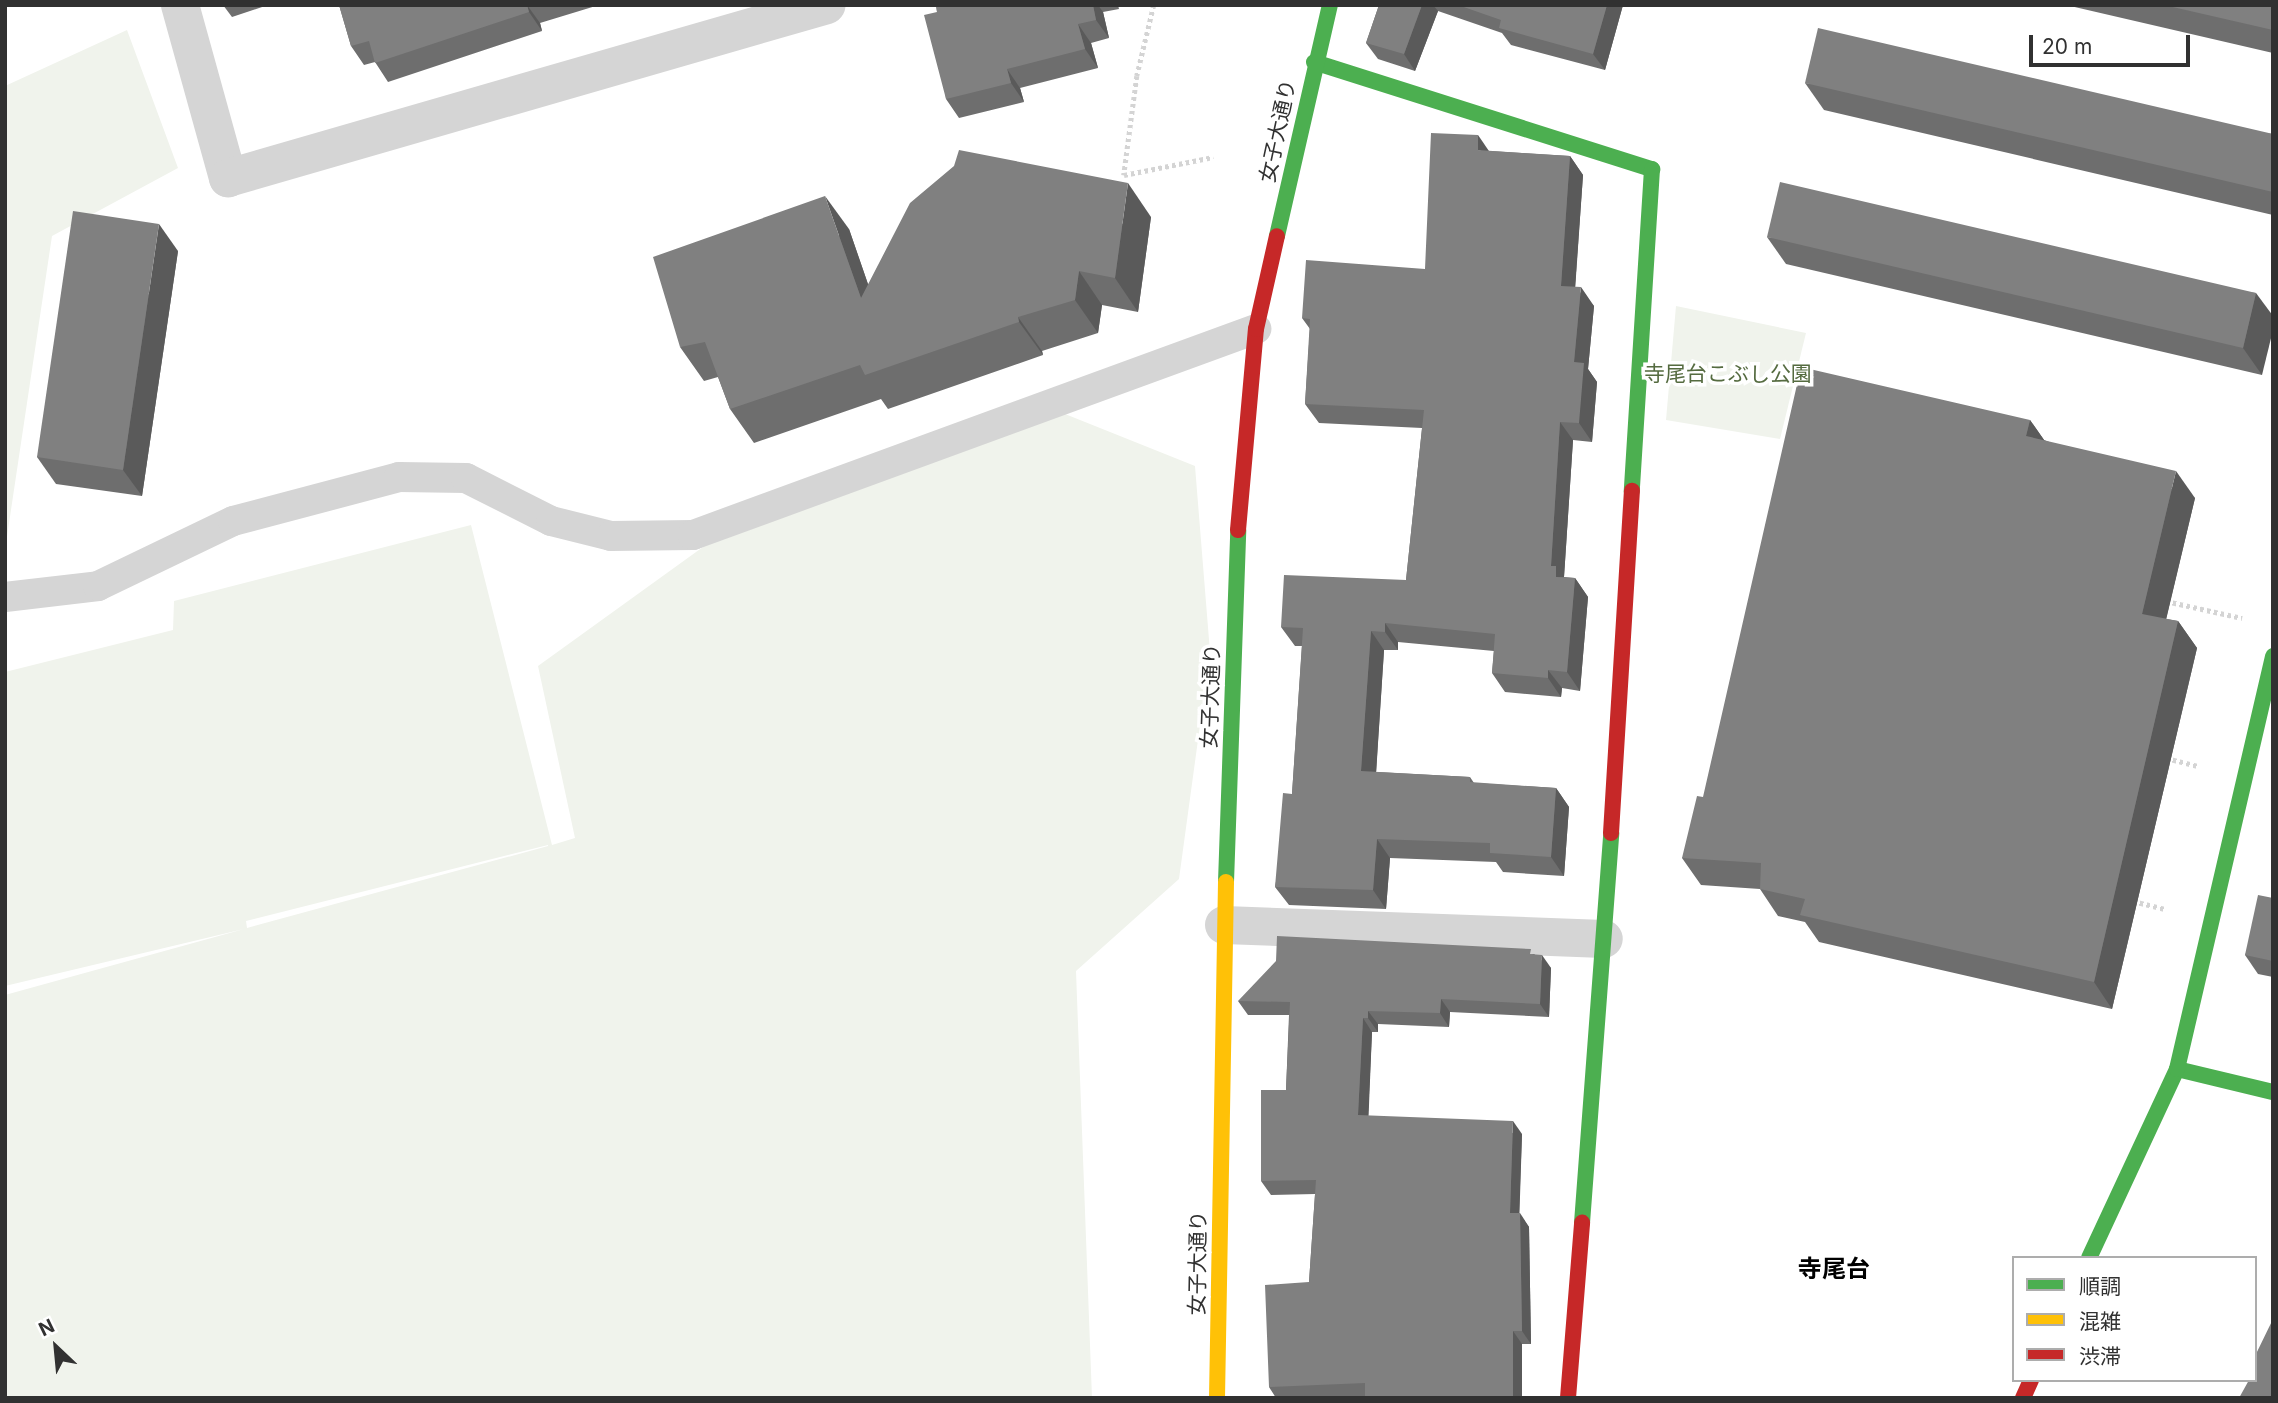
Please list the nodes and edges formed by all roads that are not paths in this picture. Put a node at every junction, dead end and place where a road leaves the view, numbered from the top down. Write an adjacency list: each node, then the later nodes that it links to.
1 (180, 5): 2 (street)
2 (827, 5)
3 (1330, 5): 4 (street, 女子大通り)
4 (1314, 62): 5 (street, 女子大通り); 9 (street)
5 (1256, 328): 6 (lane); 8 (street, 女子大通り)
6 (5, 597)
7 (2273, 656): 10 (street)
8 (1224, 925): 9 (street); 14 (street, 女子大通り)
9 (1604, 939): 15 (street)
10 (2177, 1069): 11 (street); 12 (street)
11 (2273, 1092)
12 (2090, 1256)
13 (2030, 1382): 16 (street)
14 (1216, 1398)
15 (1568, 1398)
16 (2023, 1398)

